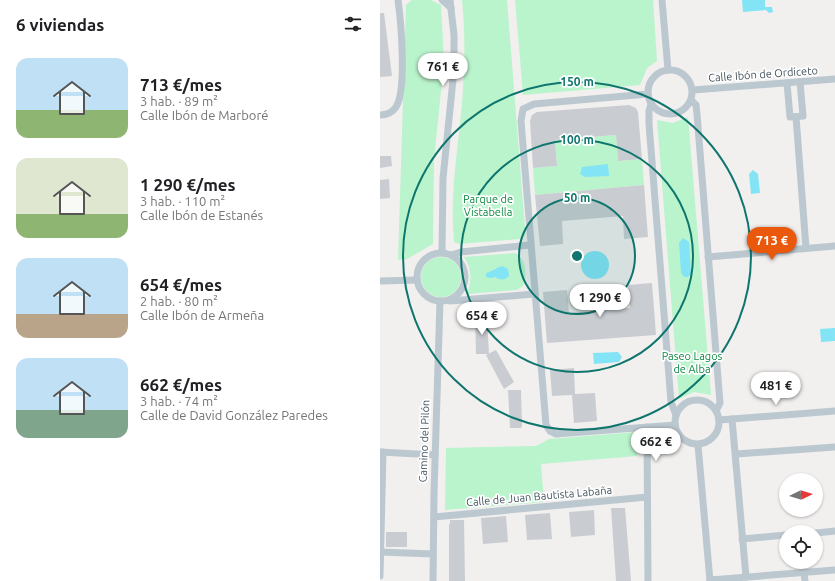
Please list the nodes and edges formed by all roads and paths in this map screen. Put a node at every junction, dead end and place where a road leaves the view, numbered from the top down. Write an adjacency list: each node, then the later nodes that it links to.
1 (398, 0): 14 (street)
2 (442, 0): 5 (street)
3 (450, 0): 5 (street)
4 (662, 0): 6 (street)
5 (451, 8): 19 (street)
6 (668, 70): 10 (street); 11 (street)
7 (835, 79): 8 (street, Calle Ibón de Ordiceto)
8 (800, 82): 9 (street, Calle Ibón de Ordiceto); 15 (street)
9 (787, 83): 10 (street, Calle Ibón de Ordiceto); 15 (street)
10 (692, 90): 12 (street)
11 (648, 94): 13 (street); 16 (street)
12 (692, 100): 13 (street); 21 (street)
13 (651, 104): 29 (street)
14 (380, 115)
15 (796, 117): 18 (street)
16 (530, 245): 20 (street); 24 (street)
17 (835, 246): 18 (street)
18 (806, 248): 21 (street)
19 (442, 253): 20 (street); 22 (street)
20 (451, 255): 25 (street)
21 (708, 257): 27 (street)
22 (417, 280): 23 (street); 26 (street)
23 (380, 281)
24 (534, 294): 25 (street); 33 (street)
25 (448, 300): 26 (street)
26 (440, 301): 38 (street, Camino del Pilón)
27 (716, 411): 29 (street); 31 (street)
28 (835, 411): 30 (street)
29 (676, 415): 32 (street)
30 (732, 419): 31 (street); 37 (street)
31 (719, 420): 34 (street)
32 (675, 425): 33 (street); 34 (street)
33 (647, 427): 40 (street)
34 (698, 444): 54 (street)
35 (835, 447): 37 (street)
36 (382, 452): 38 (street); 39 (street)
37 (736, 454): 45 (street)
38 (435, 455): 41 (street, Camino del Pilón)
39 (381, 496): 46 (street)
40 (647, 497): 41 (street, Calle de Juan Bautista Labaña); 53 (street)
41 (434, 517): 47 (street, Camino del Pilón)
42 (835, 531): 43 (street)
43 (823, 532)
44 (779, 536): 45 (street)
45 (742, 539): 51 (street)
46 (380, 552): 47 (street); 50 (street)
47 (433, 554): 52 (street, Camino del Pilón)
48 (835, 570): 49 (street)
49 (804, 572): 51 (street); 55 (street)
50 (380, 576)
51 (746, 577): 54 (street)
52 (433, 581)
53 (648, 581)
54 (710, 581)
55 (805, 581)

